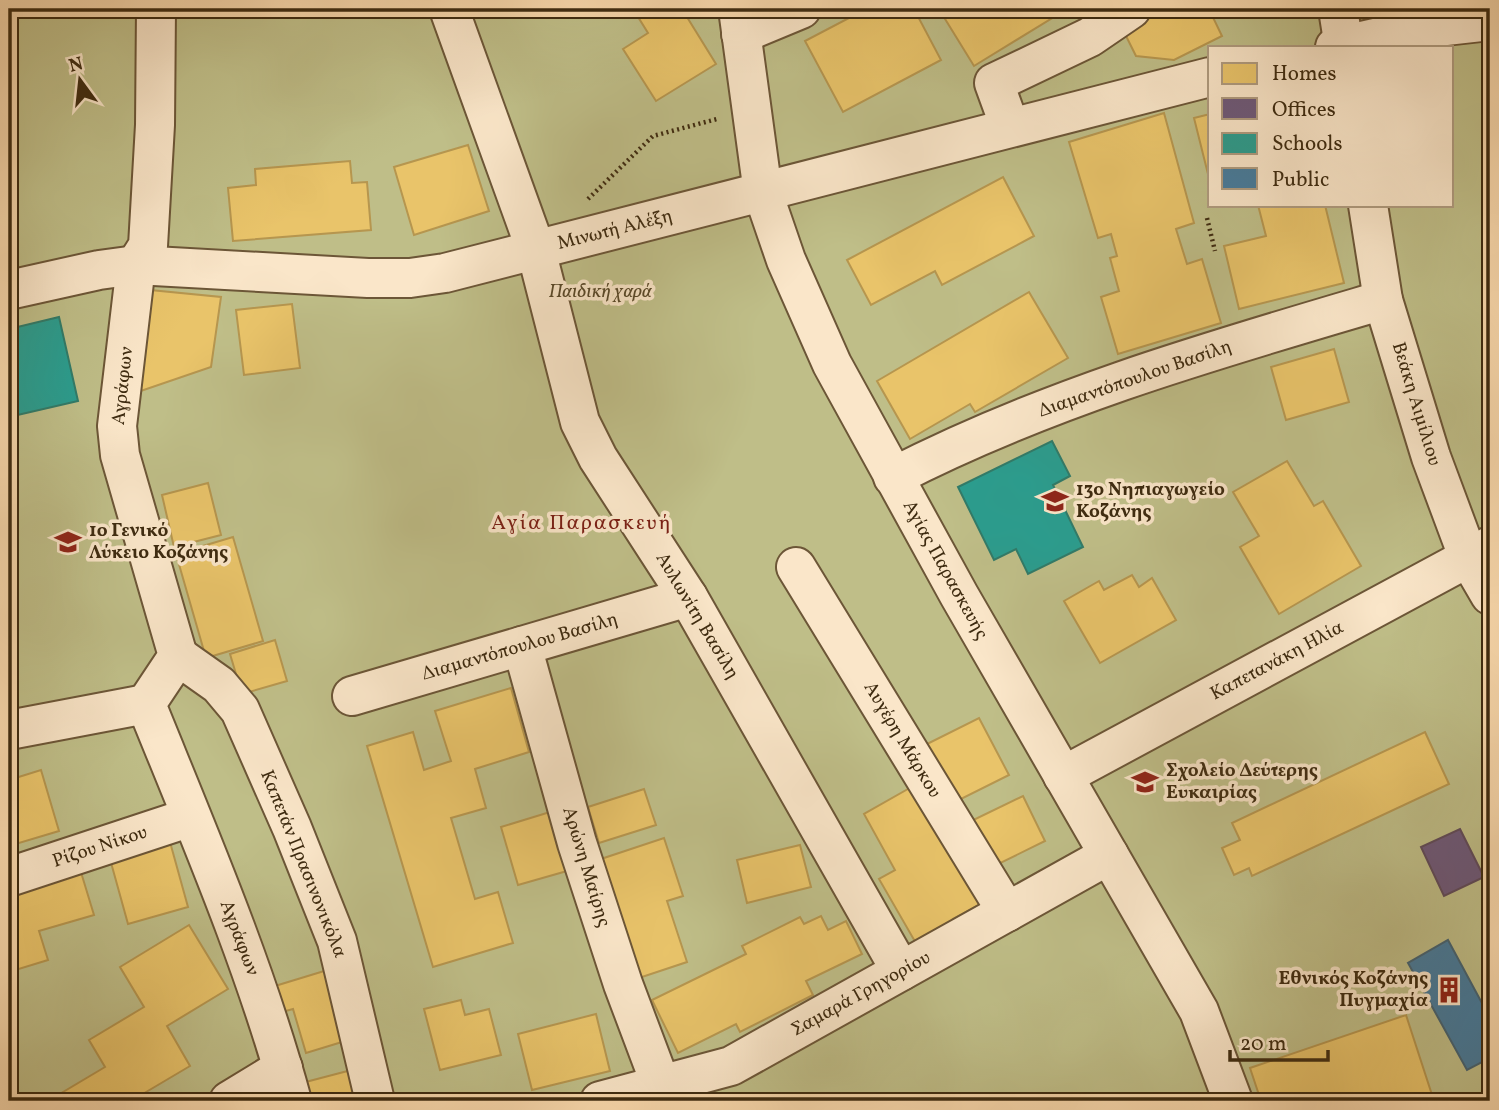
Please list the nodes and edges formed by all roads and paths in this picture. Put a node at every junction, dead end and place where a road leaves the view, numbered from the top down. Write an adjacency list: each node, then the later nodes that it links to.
1 (156, 9): 19 (street, Αγράφων)
2 (449, 9): 17 (street, Αυλωνίτη Βασίλη)
3 (801, 9): 7 (street)
4 (930, 9): 6 (path)
5 (1132, 9): 12 (street)
6 (933, 15)
7 (739, 21): 11 (street, Αγίας Παρασκευής)
8 (1490, 21): 9 (street)
9 (1340, 37)
10 (1208, 78): 12 (street, Μινωτή Αλέξη)
11 (751, 110): 13 (street, Αγίας Παρασκευής); 14 (path)
12 (1010, 127): 13 (street, Μινωτή Αλέξη)
13 (763, 193): 17 (street, Μινωτή Αλέξη); 22 (street, Αγίας Παρασκευής)
14 (585, 202)
15 (1368, 206): 21 (street, Βεάκη Αιμίλιου)
16 (1207, 218): 18 (path)
17 (537, 250): 19 (street, Μινωτή Αλέξη); 26 (street, Αυλωνίτη Βασίλη)
18 (1215, 251)
19 (136, 265): 20 (street, Μινωτή Αλέξη); 28 (street, Αγράφων)
20 (9, 290)
21 (1384, 300): 22 (street, Διαμαντόπουλου Βασίλη); 23 (street, Βεάκη Αιμίλιου)
22 (893, 477): 32 (street, Αγίας Παρασκευής)
23 (1480, 553): 25 (street, Βεάκη Αιμίλιου); 32 (street, Καπετανάκη Ηλία)
24 (796, 567): 36 (street, Αυγέρη Μάρκου)
25 (1490, 595)
26 (688, 597): 27 (street, Διαμαντόπουλου Βασίλη); 37 (street, Αυλωνίτη Βασίλη)
27 (522, 646): 29 (street, Διαμαντόπουλου Βασίλη); 39 (street, Αρώνη Μαίρης)
28 (178, 656): 30 (street); 41 (street, Καπετάν Πρασινονικόλα)
29 (352, 696)
30 (146, 704): 31 (street); 33 (street, Αγράφων)
31 (9, 730)
32 (1063, 776): 34 (street, Αγίας Παρασκευής)
33 (191, 817): 35 (street, Ρίζου Νίκου); 38 (street, Αγράφων)
34 (1110, 855): 36 (street, Σαμαρά Γρηγορίου); 43 (street, Αγίας Παρασκευής)
35 (9, 877)
36 (1007, 912): 37 (street, Σαμαρά Γρηγορίου)
37 (901, 971): 39 (street, Σαμαρά Γρηγορίου)
38 (288, 1084): 40 (street)
39 (662, 1084): 42 (street, Σαμαρά Γρηγορίου)
40 (229, 1101)
41 (375, 1101)
42 (600, 1101)
43 (1233, 1101)

